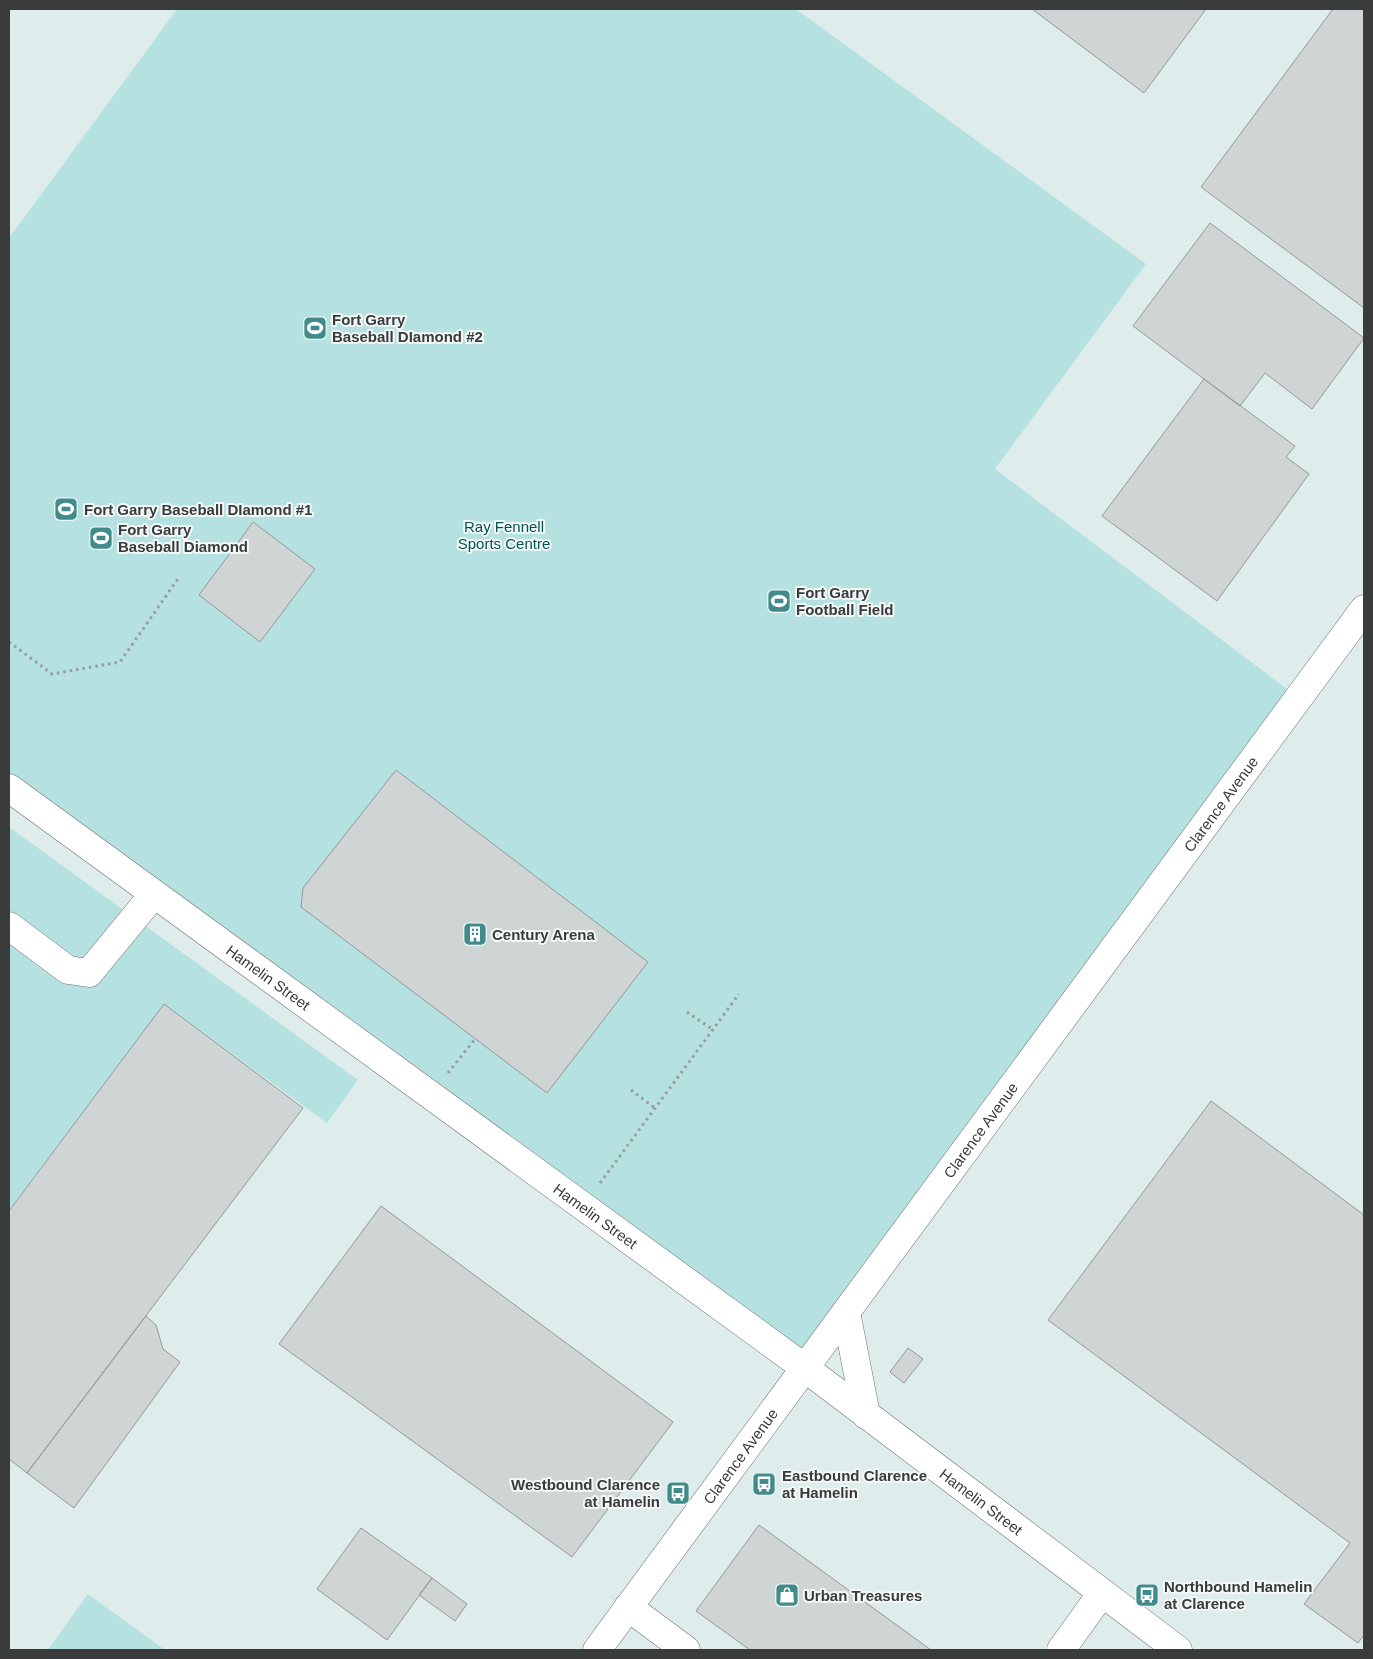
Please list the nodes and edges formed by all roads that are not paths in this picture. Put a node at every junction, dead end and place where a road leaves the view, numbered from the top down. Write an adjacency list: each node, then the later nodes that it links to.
1 (1364, 609): 5 (street, Clarence Avenue)
2 (9, 788): 3 (street, Hamelin Street)
3 (154, 894): 4 (street); 6 (street, Hamelin Street)
4 (9, 926)
5 (846, 1312): 6 (street, Clarence Avenue); 7 (street)
6 (805, 1368): 7 (street, Hamelin Street); 9 (street, Clarence Avenue)
7 (866, 1415): 8 (street, Hamelin Street)
8 (1102, 1593): 12 (street); 13 (street, Hamelin Street)
9 (628, 1607): 10 (street, Clarence Avenue); 11 (street)
10 (597, 1650)
11 (686, 1650)
12 (1060, 1650)
13 (1178, 1650)

